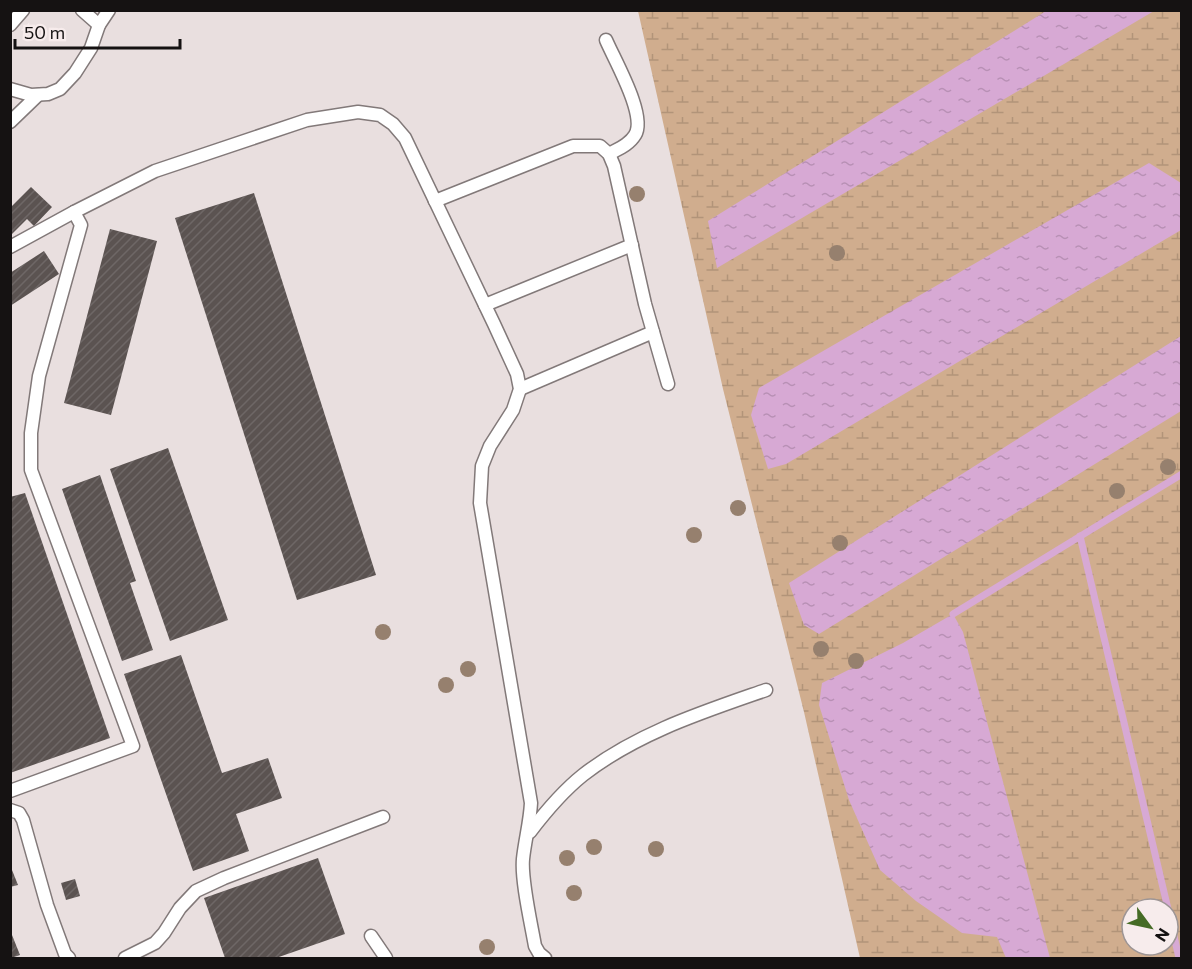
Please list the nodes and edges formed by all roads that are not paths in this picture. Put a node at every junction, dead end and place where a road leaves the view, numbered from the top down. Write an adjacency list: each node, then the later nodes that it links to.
1 (23, 10): 4 (lane)
2 (82, 10): 5 (lane)
3 (109, 10): 5 (lane)
4 (10, 25)
5 (99, 25): 8 (lane)
6 (606, 40): 10 (lane)
7 (10, 89): 8 (lane)
8 (38, 95): 9 (lane)
9 (10, 122)
10 (609, 154): 11 (lane); 13 (lane)
11 (435, 201): 12 (lane); 15 (lane)
12 (74, 212): 14 (lane); 20 (lane)
13 (632, 245): 15 (lane); 16 (lane)
14 (10, 247)
15 (485, 305): 18 (lane)
16 (653, 332): 17 (lane); 18 (lane)
17 (668, 384)
18 (520, 389): 23 (lane)
19 (766, 690): 23 (lane)
20 (10, 791)
21 (10, 810): 25 (lane)
22 (383, 817): 26 (lane)
23 (529, 833): 28 (lane)
24 (371, 936): 27 (lane)
25 (69, 958)
26 (125, 958)
27 (386, 958)
28 (545, 958)

